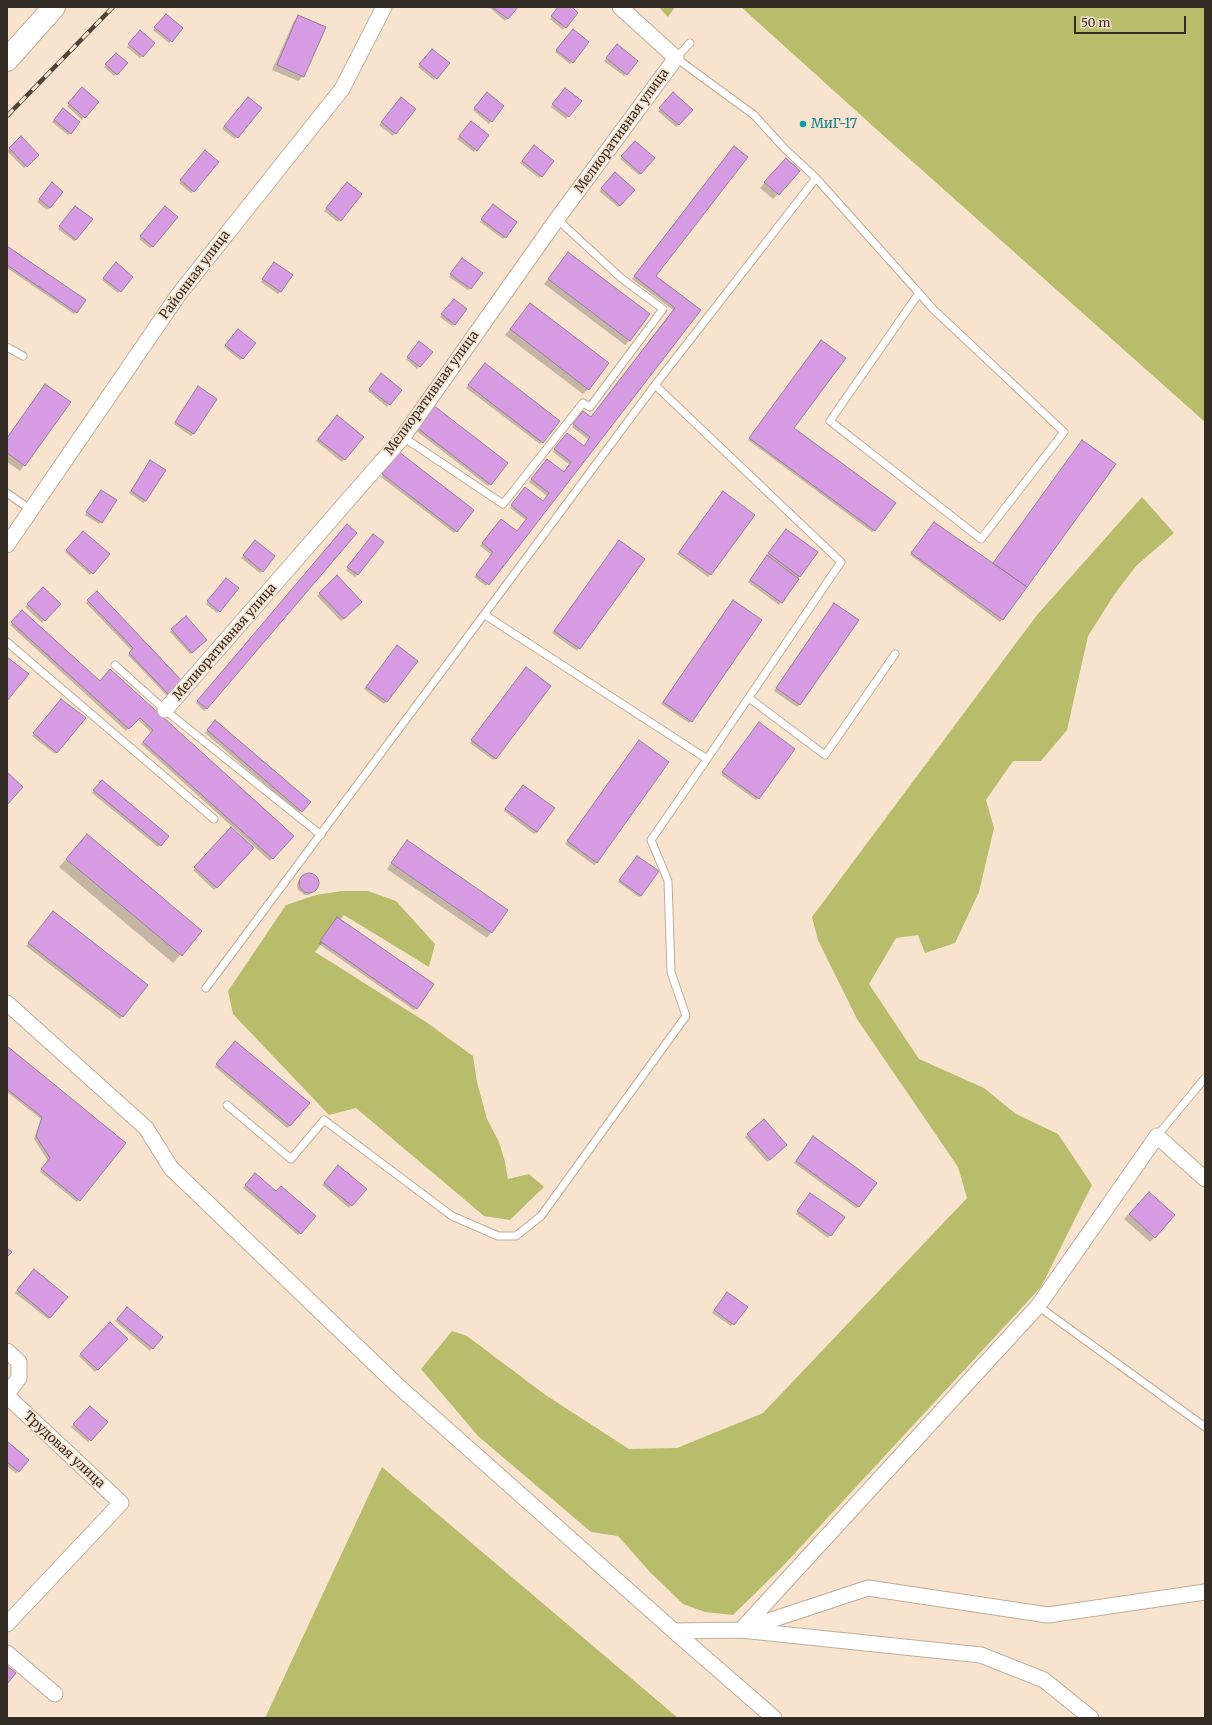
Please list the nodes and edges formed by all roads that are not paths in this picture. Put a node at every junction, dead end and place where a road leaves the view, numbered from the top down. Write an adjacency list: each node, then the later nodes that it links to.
1 (54, 7): 6 (highway)
2 (384, 7): 15 (street, Районная улица)
3 (620, 7): 5 (street)
4 (690, 43): 5 (lane)
5 (676, 58): 7 (lane); 8 (street, Мелиоративная улица)
6 (7, 60)
7 (816, 178): 9 (lane); 12 (lane)
8 (557, 219): 13 (street, Мелиоративная улица); 13 (lane)
9 (919, 293): 9 (lane)
10 (7, 347): 11 (lane)
11 (23, 356)
12 (655, 385): 17 (lane); 21 (lane)
13 (403, 437): 22 (street, Мелиоративная улица)
14 (7, 493): 15 (lane)
15 (31, 510): 16 (street, Районная улица)
16 (7, 545)
17 (485, 615): 23 (lane); 25 (lane)
18 (7, 642): 24 (lane)
19 (895, 654): 21 (lane)
20 (115, 665): 22 (lane)
21 (748, 698): 23 (lane)
22 (165, 710): 25 (lane)
23 (707, 759): 29 (lane)
24 (214, 819)
25 (321, 835): 26 (lane)
26 (206, 988)
27 (7, 1003): 38 (street)
28 (1205, 1078): 30 (lane)
29 (227, 1105)
30 (1157, 1136): 31 (street); 32 (street)
31 (1205, 1179)
32 (1038, 1306): 35 (lane); 39 (street)
33 (7, 1351): 34 (street)
34 (7, 1395): 37 (street, Трудовая улица)
35 (1205, 1428)
36 (1205, 1592): 39 (street)
37 (7, 1624)
38 (674, 1630): 39 (street); 42 (street)
39 (740, 1630): 43 (street)
40 (7, 1653): 41 (street)
41 (55, 1694)
42 (774, 1718)
43 (1090, 1718)

